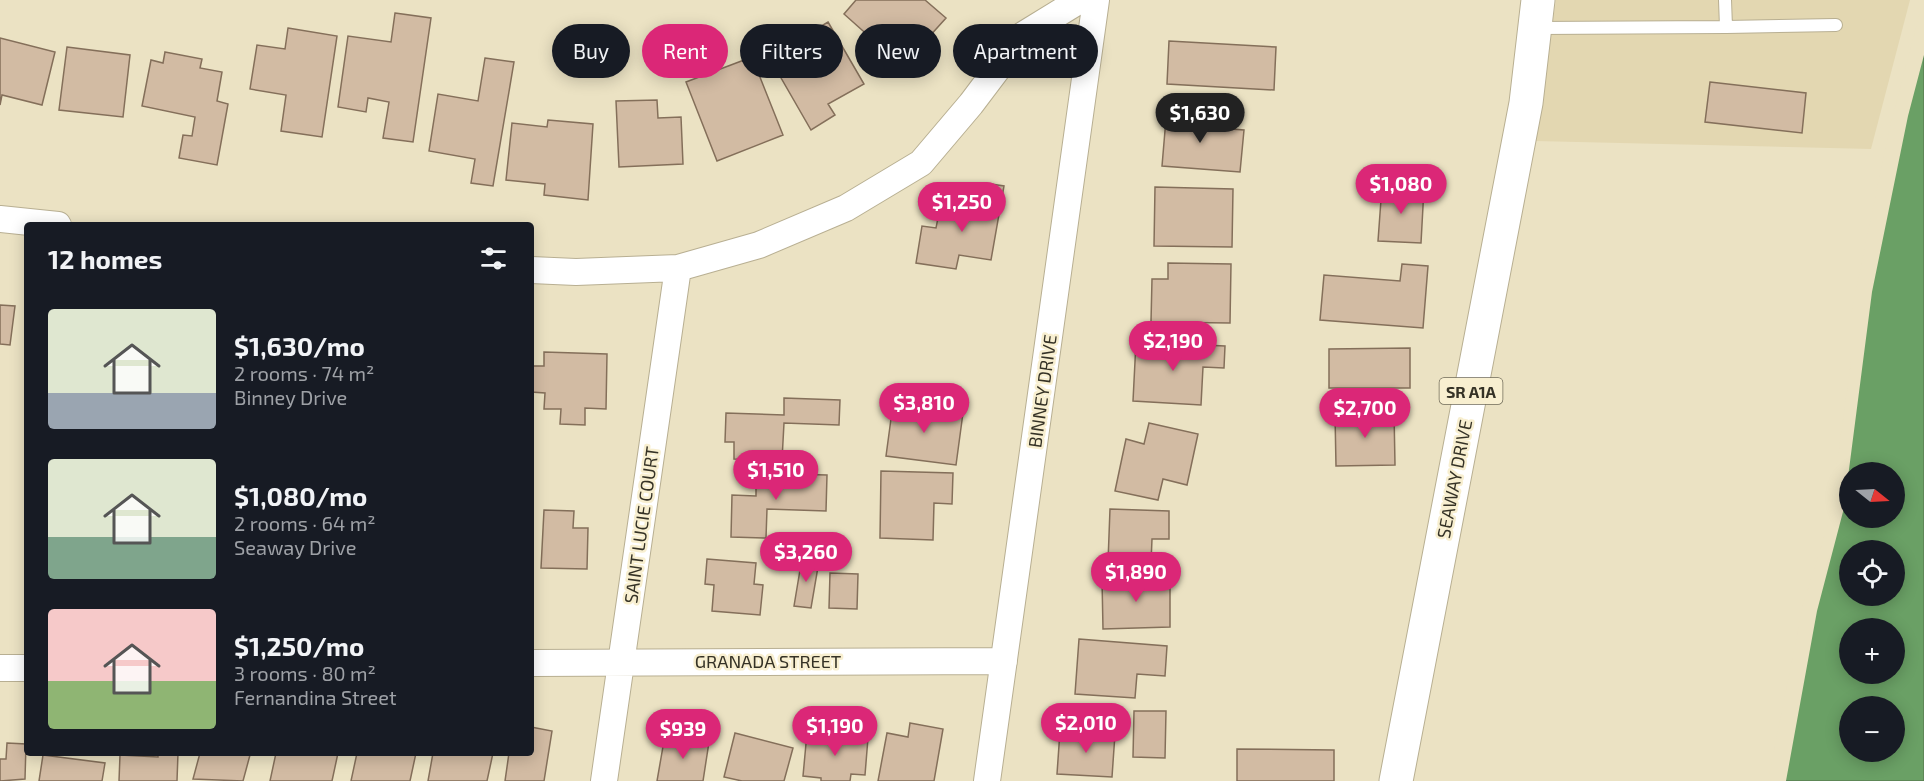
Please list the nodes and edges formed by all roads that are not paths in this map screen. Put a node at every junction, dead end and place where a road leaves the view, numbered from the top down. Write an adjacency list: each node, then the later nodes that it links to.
1 (1080, 0): 9 (street)
2 (1096, 0): 11 (street, BINNEY DRIVE)
3 (1725, 0): 6 (lane)
4 (1536, 14): 6 (lane); 18 (main road, SEAWAY DRIVE / SR A1A)
5 (1836, 25): 6 (lane)
6 (1726, 27)
7 (0, 219): 8 (street)
8 (29, 222)
9 (678, 268): 10 (street); 12 (street, SAINT LUCIE COURT)
10 (534, 270)
11 (1004, 660): 12 (street, GRANADA STREET); 17 (street, BINNEY DRIVE)
12 (621, 662): 13 (street, GRANADA STREET); 16 (street, SAINT LUCIE COURT)
13 (534, 663)
14 (0, 668): 15 (street)
15 (24, 668)
16 (604, 781)
17 (987, 781)
18 (1396, 781)

